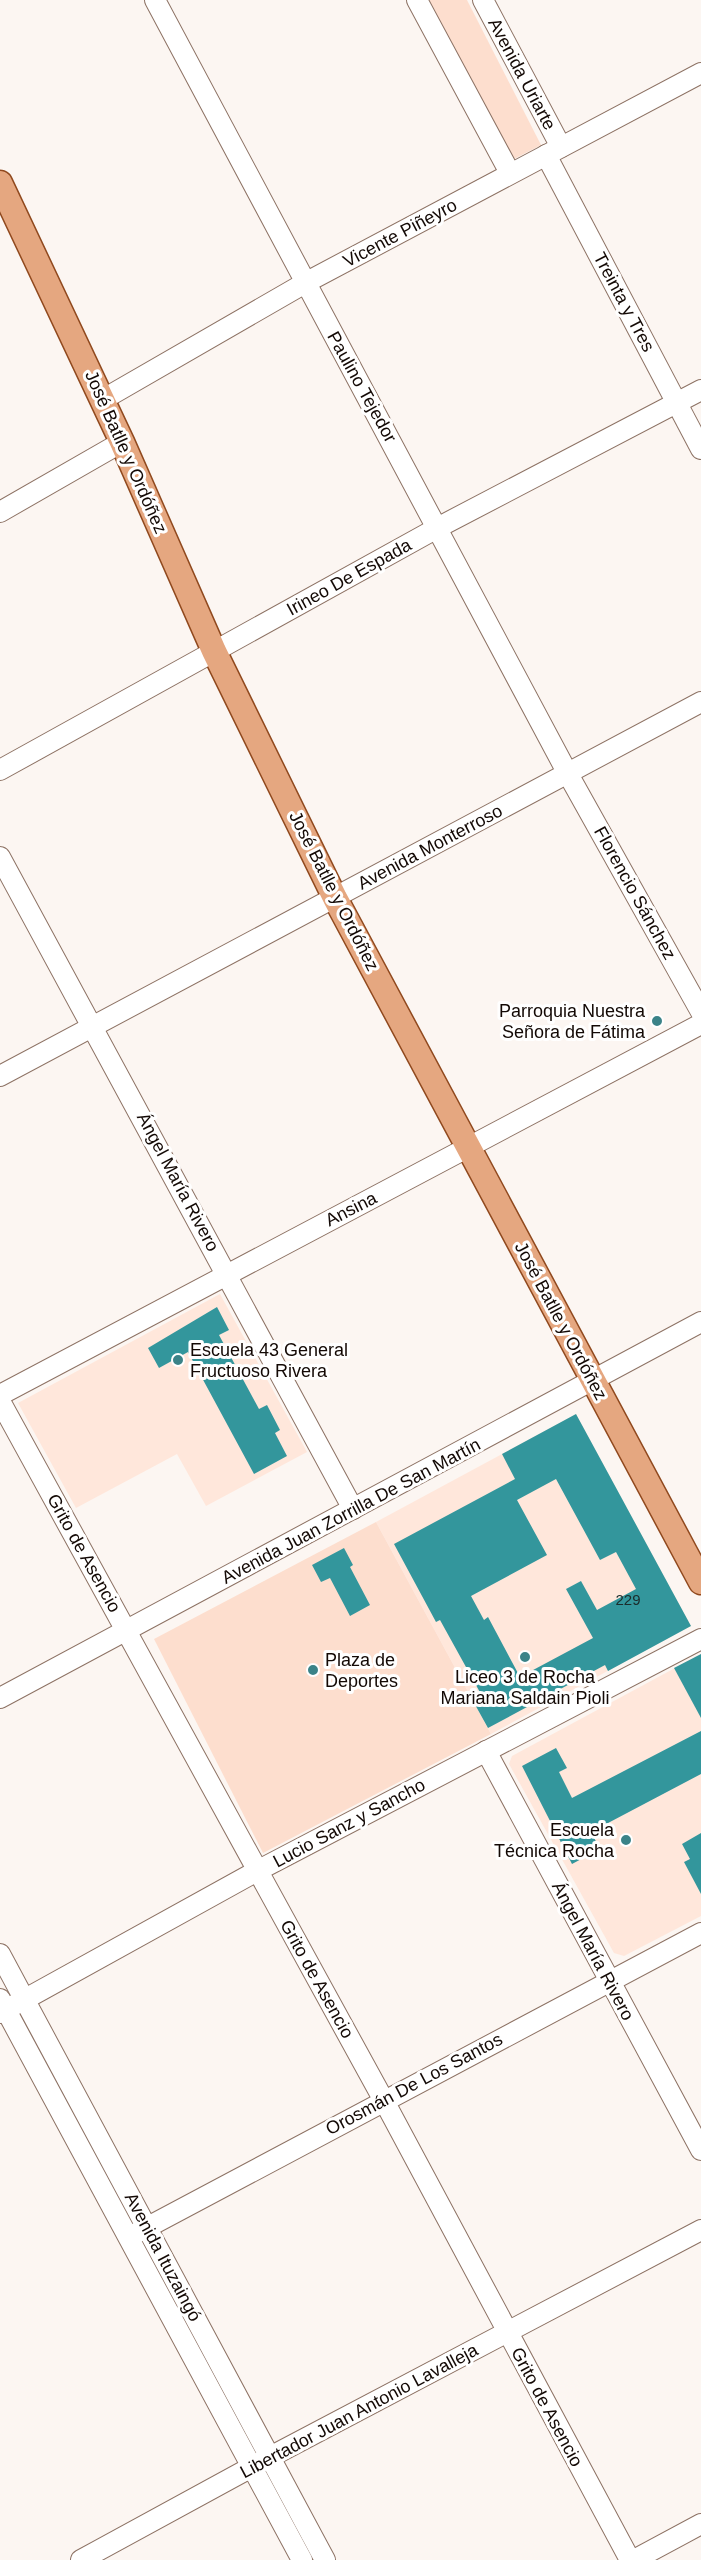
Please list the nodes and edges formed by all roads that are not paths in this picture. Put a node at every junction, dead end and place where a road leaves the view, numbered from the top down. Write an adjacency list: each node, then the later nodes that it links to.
1 (154, 0): 8 (street, Paulino Tejedor)
2 (417, 0): 6 (street)
3 (483, 0): 5 (street, Avenida Uriarte)
4 (701, 73): 5 (street, Vicente Piñeyro)
5 (554, 151): 6 (street, Vicente Piñeyro); 11 (street, Treinta y Tres)
6 (510, 173): 8 (street, Vicente Piñeyro)
7 (3, 195): 10 (main road, José Batlle y Ordóñez)
8 (305, 283): 10 (street, Vicente Piñeyro); 15 (street, Paulino Tejedor)
9 (701, 390): 11 (street, Irineo De Espada)
10 (102, 400): 12 (main road, José Batlle y Ordóñez)
11 (677, 403): 13 (street, Treinta y Tres); 15 (street, Irineo De Espada)
12 (122, 442): 14 (street); 16 (main road, José Batlle y Ordóñez)
13 (701, 449)
14 (0, 512)
15 (439, 527): 16 (street, Irineo De Espada); 19 (street, Paulino Tejedor)
16 (214, 651): 18 (street, Irineo De Espada); 21 (main road, José Batlle y Ordóñez)
17 (701, 702): 19 (street, Avenida Monterroso)
18 (0, 770)
19 (568, 774): 21 (street, Avenida Monterroso); 22 (street, Florencio Sánchez)
20 (0, 857): 24 (street, Ángel María Rivero)
21 (335, 898): 24 (street, Avenida Monterroso); 26 (main road, José Batlle y Ordóñez)
22 (701, 1012)
23 (701, 1024): 26 (street, Ansina)
24 (94, 1026): 25 (street, Avenida Monterroso); 27 (street, Ángel María Rivero)
25 (0, 1076)
26 (468, 1148): 27 (street, Ansina); 29 (main road, José Batlle y Ordóñez)
27 (228, 1273): 30 (street, Ansina); 32 (street, Ángel María Rivero)
28 (701, 1322): 29 (street, Avenida Juan Zorrilla De San Martín)
29 (593, 1381): 32 (street, Avenida Juan Zorrilla De San Martín); 33 (main road, José Batlle y Ordóñez)
30 (0, 1395)
31 (0, 1401): 34 (street, Grito de Asencio)
32 (353, 1509): 34 (street, Avenida Juan Zorrilla De San Martín)
33 (701, 1582)
34 (128, 1630): 36 (street, Avenida Juan Zorrilla De San Martín); 38 (street, Grito de Asencio)
35 (701, 1639): 37 (street, Lucio Sanz y Sancho)
36 (0, 1698)
37 (486, 1751): 38 (street, Lucio Sanz y Sancho); 41 (street, Ángel María Rivero)
38 (257, 1871): 42 (street, Lucio Sanz y Sancho); 44 (street, Grito de Asencio)
39 (701, 1933): 41 (street, Orosmán De Los Santos)
40 (0, 1954): 42 (street, Avenida Ituzaingó)
41 (610, 1982): 44 (street, Orosmán De Los Santos); 45 (street, Ángel María Rivero)
42 (24, 1999): 43 (street, Lucio Sanz y Sancho); 46 (street, Avenida Ituzaingó)
43 (2, 2007): 48 (street, Avenida Ituzaingó)
44 (383, 2099): 46 (street, Orosmán De Los Santos); 49 (street, Grito de Asencio)
45 (701, 2150)
46 (147, 2227): 48 (street, Orosmán De Los Santos); 50 (street, Avenida Ituzaingó)
47 (701, 2230): 49 (street, Libertador Juan Antonio Lavalleja)
48 (129, 2236): 51 (street, Avenida Ituzaingó)
49 (507, 2334): 50 (street, Libertador Juan Antonio Lavalleja); 56 (street, Grito de Asencio)
50 (270, 2457): 51 (street, Libertador Juan Antonio Lavalleja); 55 (street, Avenida Ituzaingó)
51 (252, 2467): 53 (street, Libertador Juan Antonio Lavalleja); 54 (street, Avenida Ituzaingó)
52 (701, 2524): 56 (street)
53 (81, 2560)
54 (302, 2560)
55 (325, 2560)
56 (632, 2560)

